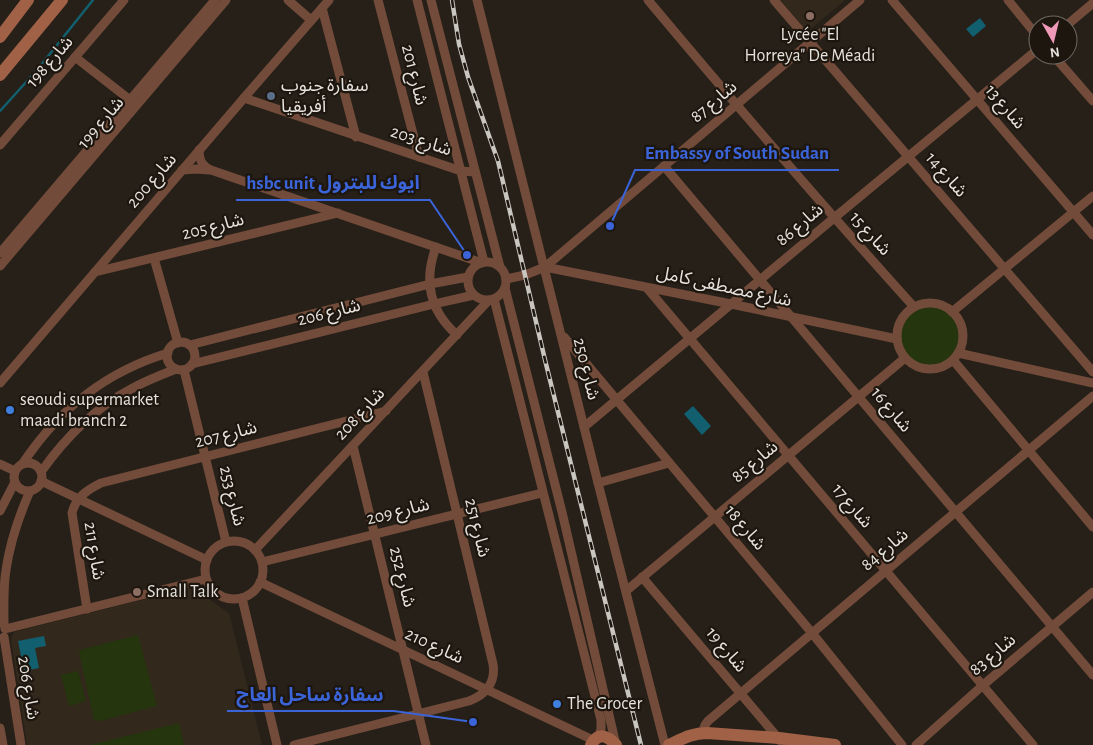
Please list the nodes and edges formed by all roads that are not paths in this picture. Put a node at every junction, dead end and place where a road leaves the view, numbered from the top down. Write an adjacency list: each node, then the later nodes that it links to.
1 (28, 0): 22 (main road)
2 (124, 0): 24 (street, شارع 198)
3 (215, 0): 31 (street, شارع 199)
4 (226, 0): 31 (street, شارع 199)
5 (288, 0): 20 (street)
6 (329, 0): 18 (street, شارع 200)
7 (378, 0): 37 (street, شارع 201)
8 (417, 0): 41 (street)
9 (431, 0): 42 (street)
10 (477, 0): 54 (street, شارع 250)
11 (648, 0): 32 (street, شارع 15)
12 (774, 0): 23 (street, شارع 14)
13 (860, 0): 23 (street, شارع 87)
14 (892, 0): 29 (street, شارع 13)
15 (1008, 0): 21 (street)
16 (57, 2): 27 (main road)
17 (1093, 3): 19 (street)
18 (322, 8): 20 (street, شارع 200); 33 (street)
19 (1078, 16)
20 (311, 20): 28 (street, شارع 200)
21 (1028, 25)
22 (0, 37)
23 (810, 42): 32 (street, شارع 87); 36 (street, شارع 14)
24 (75, 57): 31 (street); 34 (street, شارع 198)
25 (1028, 57): 29 (street, شارع 86)
26 (1062, 65): 30 (street)
27 (0, 76)
28 (244, 98): 33 (street, شارع 203); 35 (street, شارع 200)
29 (977, 99): 36 (street, شارع 86); 44 (street, شارع 13)
30 (1093, 101)
31 (134, 102): 49 (street, شارع 199); 52 (street, شارع 199)
32 (736, 105): 38 (street, شارع 87); 46 (street, شارع 15)
33 (356, 136): 37 (street, شارع 203)
34 (0, 144)
35 (199, 150): 39 (street, شارع 200); 40 (street)
36 (908, 156): 46 (street, شارع 86); 55 (street, شارع 14)
37 (418, 157): 41 (street, شارع 203)
38 (664, 166): 54 (street, شارع 87); 58 (street, شارع 16)
39 (182, 170): 40 (street); 56 (street, شارع 200)
40 (211, 170): 45 (street)
41 (461, 172): 42 (street, شارع 203); 51 (street)
42 (475, 172): 53 (street)
43 (1093, 196): 44 (street)
44 (1073, 212): 47 (street, شارع 13); 55 (street)
45 (338, 213): 48 (street); 50 (street, شارع 205)
46 (834, 218): 58 (street, شارع 86); 66 (street, شارع 15)
47 (1093, 235)
48 (436, 247): 51 (street); 60 (street)
49 (0, 253)
50 (154, 258): 56 (street, شارع 205); 73 (street)
51 (483, 262): 53 (street); 57 (street)
52 (0, 266)
53 (500, 267): 59 (street)
54 (545, 267): 59 (street); 61 (street, شارع مصطفى كامل); 69 (street, شارع 250)
55 (1005, 269): 67 (street); 80 (street, شارع 14)
56 (95, 272): 81 (street, شارع 200)
57 (468, 277): 60 (street, شارع 206); 62 (street)
58 (760, 280): 65 (street, شارع 86); 68 (street, شارع 16)
59 (505, 283): 63 (street); 138 (street)
60 (430, 284): 64 (street); 74 (street, شارع 206)
61 (647, 288): 65 (street, شارع مصطفى كامل); 71 (street, شارع 17)
62 (474, 295): 63 (street); 64 (street, شارع 206)
63 (492, 300): 70 (street, شارع 208); 100 (street)
64 (434, 304): 70 (street); 78 (street, شارع 206)
65 (731, 304): 68 (street, شارع مصطفى كامل); 71 (street, شارع 86)
66 (914, 307): 67 (street); 72 (street)
67 (952, 312): 76 (street)
68 (791, 317): 72 (street, شارع مصطفى كامل); 84 (street, شارع 16)
69 (561, 334): 85 (street, شارع 18); 87 (street, شارع 250)
70 (457, 335): 79 (street, شارع 208)
71 (690, 338): 85 (street, شارع 86); 91 (street, شارع 17)
72 (897, 339): 77 (street)
73 (178, 343): 74 (street); 75 (street)
74 (190, 345): 78 (street)
75 (168, 352): 78 (street); 92 (street)
76 (955, 356): 77 (street); 82 (street); 89 (street)
77 (905, 358): 84 (street, شارع 85)
78 (184, 368): 90 (street, شارع 253); 96 (street, شارع 206)
79 (423, 372): 86 (street, شارع 208); 104 (street, شارع 251)
80 (1093, 372)
81 (0, 383)
82 (1093, 383)
83 (1093, 396): 89 (street, شارع 84)
84 (858, 397): 91 (street, شارع 85); 103 (street, شارع 16)
85 (616, 400): 87 (street, شارع 86); 93 (street, شارع 18)
86 (386, 411): 88 (street, شارع 208); 90 (street, شارع 207)
87 (584, 427): 98 (street, شارع 250)
88 (353, 446): 107 (street, شارع 252); 109 (street, شارع 208)
89 (1029, 450): 103 (street, شارع 84); 106 (street)
90 (206, 456): 101 (street, شارع 207); 108 (street, شارع 253)
91 (788, 456): 105 (street, شارع 85); 112 (street, شارع 17)
92 (23, 463): 95 (street); 96 (street)
93 (669, 463): 98 (street); 105 (street, شارع 18)
94 (0, 464): 95 (street)
95 (15, 471): 97 (street)
96 (41, 476): 99 (street); 101 (street)
97 (15, 482): 99 (street); 102 (street)
98 (598, 483): 116 (street, شارع 250)
99 (30, 490): 121 (street, شارع 206)
100 (542, 493): 104 (street, شارع 209); 131 (street)
101 (78, 499): 110 (street); 119 (street, شارع 211)
102 (0, 511)
103 (955, 512): 112 (street, شارع 84); 120 (street, شارع 16)
104 (457, 514): 107 (street, شارع 209); 126 (street, شارع 251)
105 (714, 517): 113 (street, شارع 85); 122 (street, شارع 18)
106 (1093, 527)
107 (374, 534): 111 (street, شارع 209); 123 (street, شارع 252)
108 (226, 542): 109 (street); 110 (street)
109 (254, 550): 111 (street)
110 (207, 560): 114 (street)
111 (262, 562): 115 (street)
112 (886, 571): 122 (street, شارع 84); 125 (street, شارع 17)
113 (642, 577): 116 (street, شارع 85); 127 (street, شارع 19)
114 (206, 579): 118 (street); 119 (street)
115 (260, 582): 118 (street); 123 (street, شارع 210)
116 (626, 591): 139 (street, شارع 250)
117 (1093, 592): 120 (street, شارع 83)
118 (242, 598): 135 (street)
119 (87, 608): 121 (street)
120 (1052, 627): 124 (street, شارع 16); 125 (street, شارع 83)
121 (3, 630): 134 (street, شارع 206)
122 (812, 633): 127 (street, شارع 84); 141 (street, شارع 18)
123 (402, 649): 126 (street, شارع 210); 128 (street, شارع 252)
124 (1093, 675)
125 (982, 686): 142 (street, شارع 83); 143 (street, شارع 17)
126 (486, 689): 128 (street); 131 (street, شارع 210)
127 (741, 693): 130 (street, شارع 84); 132 (street, شارع 19)
128 (418, 714): 136 (street); 137 (street, شارع 252)
129 (0, 728): 133 (street, شارع 206)
130 (702, 733): 132 (main road); 139 (main road)
131 (594, 741): 138 (main road)
132 (785, 743): 140 (main road)
133 (2, 745)
134 (21, 745)
135 (277, 745)
136 (294, 745)
137 (426, 745)
138 (616, 745)
139 (667, 745)
140 (835, 745)
141 (902, 745)
142 (916, 745)
143 (1033, 745)

